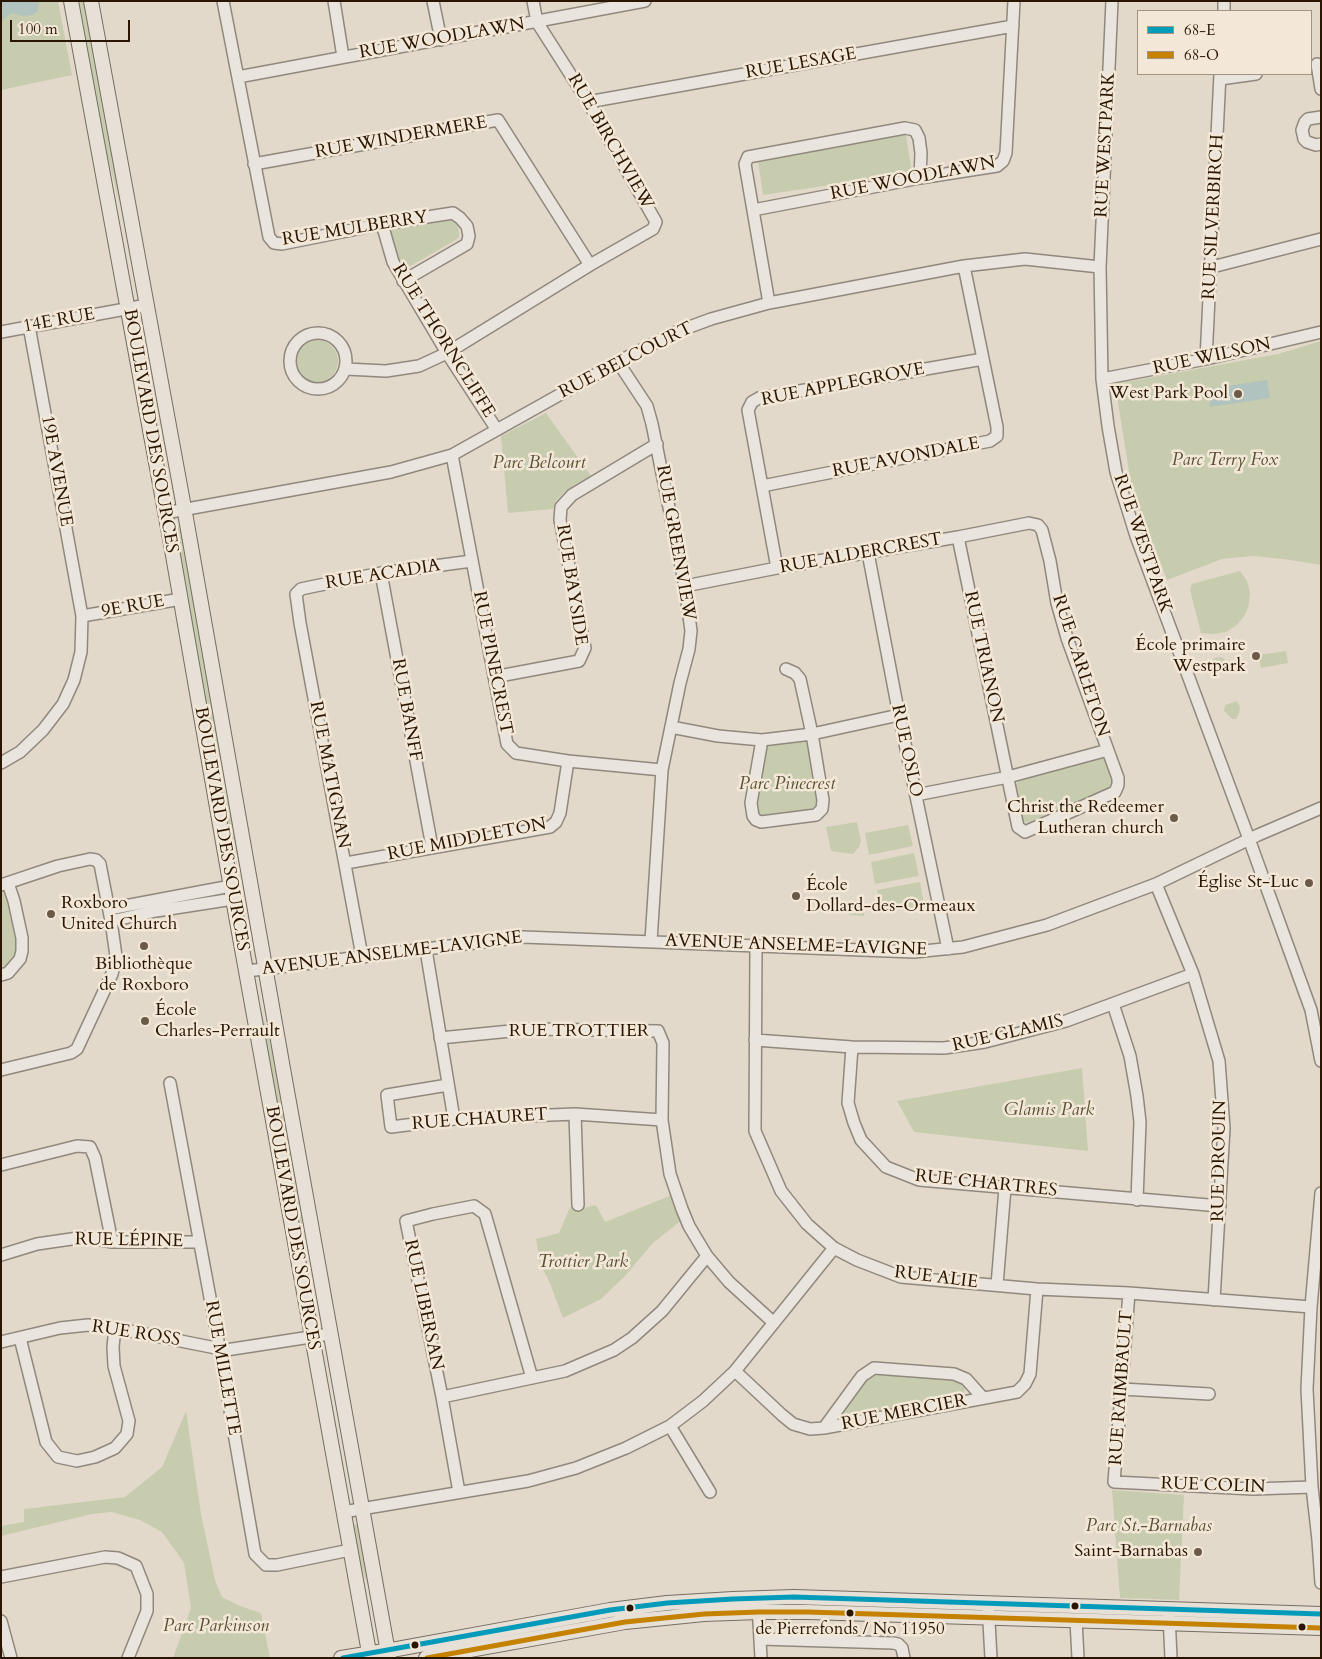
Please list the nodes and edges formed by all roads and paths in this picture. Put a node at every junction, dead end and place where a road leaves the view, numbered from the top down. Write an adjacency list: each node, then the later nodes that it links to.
1 (71, 1): 35 (main road, BOULEVARD DES SOURCES)
2 (91, 1): 34 (main road, BOULEVARD DES SOURCES)
3 (223, 1): 17 (street, RUE MULBERRY)
4 (334, 1): 14 (street)
5 (433, 1): 13 (street)
6 (533, 1): 11 (street, RUE BIRCHVIEW)
7 (645, 1): 10 (street, RUE WOODLAWN)
8 (1014, 1): 12 (street, RUE WOODLAWN)
9 (1112, 1): 31 (street, RUE WESTPARK)
10 (624, 3): 11 (street, RUE WOODLAWN)
11 (537, 22): 13 (street, RUE WOODLAWN); 20 (street, RUE BIRCHVIEW)
12 (1013, 26): 20 (street, RUE LESAGE); 24 (street, RUE WOODLAWN)
13 (441, 40): 14 (street, RUE WOODLAWN)
14 (343, 57): 17 (street, RUE WOODLAWN)
15 (1316, 64): 19 (street)
16 (1238, 75): 18 (street)
17 (238, 76): 23 (street, RUE MULBERRY)
18 (1220, 76): 30 (street, RUE SILVERBIRCH)
19 (1321, 89)
20 (588, 102): 28 (street, RUE BIRCHVIEW)
21 (1321, 117): 22 (street)
22 (1321, 144)
23 (254, 164): 26 (street, RUE MULBERRY); 28 (street, RUE WINDERMERE)
24 (920, 178): 25 (street, RUE WOODLAWN); 25 (street)
25 (753, 210): 33 (street)
26 (382, 224): 32 (street, RUE THORNCLIFFE); 32 (street, RUE MULBERRY)
27 (1321, 240): 30 (street)
28 (590, 265): 39 (street, RUE BIRCHVIEW)
29 (964, 266): 31 (street, RUE BELCOURT); 33 (street, RUE BELCOURT); 40 (street, RUE AVONDALE)
30 (1212, 266): 41 (street, RUE SILVERBIRCH)
31 (1100, 267): 44 (street, RUE WESTPARK)
32 (404, 280): 39 (street, RUE THORNCLIFFE)
33 (769, 303): 42 (street, RUE BELCOURT)
34 (147, 305): 35 (street, 14E RUE); 49 (main road, BOULEVARD DES SOURCES)
35 (128, 309): 36 (street, 14E RUE); 50 (main road, BOULEVARD DES SOURCES)
36 (29, 326): 37 (street, 14E RUE); 60 (street, 19E AVENUE)
37 (1, 332)
38 (1321, 332): 41 (street, RUE WILSON)
39 (447, 353): 43 (street, RUE BIRCHVIEW); 45 (street, RUE THORNCLIFFE)
40 (983, 359): 48 (street, RUE AVONDALE); 48 (street, RUE APPLEGROVE)
41 (1206, 359): 44 (street, RUE WILSON)
42 (618, 362): 45 (street, RUE BELCOURT); 46 (street, RUE GREENVIEW)
43 (346, 369): 43 (street)
44 (1102, 379): 76 (street, RUE WESTPARK)
45 (497, 430): 47 (street, RUE BELCOURT)
46 (657, 444): 57 (street, RUE GREENVIEW); 62 (street, RUE BAYSIDE)
47 (452, 455): 49 (street, RUE BELCOURT); 54 (street, RUE PINECREST)
48 (762, 486): 55 (street, RUE APPLEGROVE)
49 (184, 510): 50 (street, RUE BELCOURT); 74 (main road, BOULEVARD DES SOURCES)
50 (165, 513): 59 (main road, BOULEVARD DES SOURCES)
51 (1038, 525): 52 (street, RUE ALDERCREST); 67 (street, RUE CARLETON)
52 (958, 537): 53 (street, RUE ALDERCREST); 72 (street, RUE TRIANON)
53 (868, 553): 55 (street, RUE ALDERCREST); 63 (street, RUE OSLO)
54 (472, 561): 56 (street, RUE ACADIA); 62 (street, RUE PINECREST)
55 (777, 568): 57 (street, RUE ALDERCREST)
56 (381, 573): 58 (street, RUE ACADIA); 77 (street, RUE BANFF)
57 (685, 586): 64 (street, RUE GREENVIEW)
58 (296, 594): 78 (street, RUE MATIGNAN)
59 (181, 599): 60 (street, 9E RUE); 68 (main road, BOULEVARD DES SOURCES)
60 (82, 616): 70 (street, 9E RUE)
61 (786, 669): 65 (street)
62 (494, 677): 69 (street, RUE PINECREST)
63 (898, 715): 65 (street); 73 (street, RUE OSLO)
64 (671, 727): 66 (street); 71 (street, RUE GREENVIEW)
65 (812, 734): 66 (street); 66 (street)
66 (762, 740)
67 (1108, 750): 72 (street, RUE CARLETON); 72 (street, RUE CARLETON)
68 (209, 758): 74 (main road); 81 (main road, BOULEVARD DES SOURCES)
69 (568, 761): 71 (street, RUE PINECREST); 77 (street, RUE MIDDLETON)
70 (1, 763)
71 (662, 770): 84 (street, RUE GREENVIEW)
72 (1008, 777): 73 (street, RUE CARLETON)
73 (916, 795): 86 (street, RUE OSLO)
74 (236, 800): 89 (main road, BOULEVARD DES SOURCES)
75 (1321, 808): 76 (street, AVENUE ANSELME-LAVIGNE)
76 (1249, 839): 80 (street, AVENUE ANSELME-LAVIGNE); 97 (street, RUE WESTPARK)
77 (432, 847): 78 (street, RUE MIDDLETON)
78 (346, 863): 88 (street, RUE MATIGNAN)
79 (4, 884): 82 (street); 92 (street)
80 (1156, 884): 86 (street, AVENUE ANSELME-LAVIGNE); 91 (street, RUE DROUIN)
81 (232, 892): 82 (street); 83 (street); 90 (main road, BOULEVARD DES SOURCES)
82 (108, 909): 83 (street)
83 (111, 921): 98 (street)
84 (651, 941): 85 (street, AVENUE ANSELME-LAVIGNE); 87 (street, AVENUE ANSELME-LAVIGNE)
85 (756, 946): 86 (street, AVENUE ANSELME-LAVIGNE); 95 (street, RUE ALIE)
86 (948, 949)
87 (426, 950): 88 (street, AVENUE ANSELME-LAVIGNE); 94 (street)
88 (362, 956): 89 (street, AVENUE ANSELME-LAVIGNE)
89 (265, 968): 90 (street, AVENUE ANSELME-LAVIGNE); 123 (main road, BOULEVARD DES SOURCES)
90 (246, 971): 124 (main road, BOULEVARD DES SOURCES)
91 (1193, 974): 93 (street, RUE GLAMIS); 109 (street, RUE DROUIN)
92 (1, 975)
93 (1113, 1004): 96 (street, RUE GLAMIS); 107 (street)
94 (440, 1038): 100 (street); 103 (street, RUE TROTTIER)
95 (755, 1040): 96 (street, RUE GLAMIS); 113 (street, RUE ALIE)
96 (852, 1048): 105 (street, RUE CHARTRES)
97 (1321, 1062)
98 (1, 1070)
99 (170, 1083): 112 (street, RUE MILLETTE)
100 (448, 1085): 102 (street); 102 (street, RUE CHAURET)
101 (575, 1114): 102 (street, RUE CHAURET); 103 (street, RUE CHAURET); 108 (street)
102 (454, 1120)
103 (662, 1120): 115 (street, RUE TROTTIER)
104 (1, 1164): 111 (street)
105 (1005, 1188): 107 (street, RUE CHARTRES); 116 (street)
106 (1321, 1193): 110 (street)
107 (1136, 1200): 109 (street, RUE CHARTRES)
108 (578, 1205)
109 (1220, 1206): 119 (street, RUE DROUIN)
110 (1320, 1207): 120 (street)
111 (112, 1242): 112 (street, RUE LÉPINE); 114 (street, RUE LÉPINE)
112 (199, 1242): 127 (street, RUE MILLETTE)
113 (834, 1248): 116 (street, RUE ALIE); 121 (street)
114 (1, 1255)
115 (707, 1256): 121 (street, RUE TROTTIER); 129 (street)
116 (997, 1284): 117 (street, RUE ALIE)
117 (1037, 1289): 118 (street, RUE ALIE); 133 (street, RUE MERCIER)
118 (1129, 1293): 119 (street, RUE ALIE); 130 (street, RUE RAIMBAULT)
119 (1214, 1300): 120 (street, RUE ALIE)
120 (1310, 1307): 137 (street)
121 (774, 1322): 128 (street)
122 (115, 1328): 125 (street, RUE ROSS); 125 (street); 127 (street, RUE ROSS)
123 (330, 1334): 124 (street, RUE ROSS); 140 (main road, BOULEVARD DES SOURCES)
124 (312, 1337): 127 (street, RUE ROSS); 141 (main road, BOULEVARD DES SOURCES)
125 (20, 1338): 126 (street, RUE ROSS)
126 (1, 1342)
127 (218, 1349): 142 (street, RUE MILLETTE)
128 (734, 1371): 134 (street); 135 (street, RUE MERCIER)
129 (532, 1378): 132 (street); 132 (street, RUE LIBERSAN)
130 (1122, 1389): 131 (street); 136 (street, RUE RAIMBAULT)
131 (1209, 1394)
132 (442, 1397): 138 (street, RUE LIBERSAN)
133 (983, 1398): 135 (street, RUE MERCIER); 135 (street, RUE MERCIER)
134 (670, 1426): 138 (street); 139 (street)
135 (824, 1428)
136 (1114, 1482): 137 (street, RUE COLIN)
137 (1312, 1487): 144 (street)
138 (459, 1492): 140 (street)
139 (710, 1492)
140 (362, 1509): 141 (street); 155 (main road, BOULEVARD DES SOURCES)
141 (343, 1512): 142 (main road, BOULEVARD DES SOURCES)
142 (350, 1550): 156 (main road, BOULEVARD DES SOURCES)
143 (1, 1577): 158 (street)
144 (1321, 1583)
145 (758, 1598): 147 (main road); 148 (street); 155 (main road)
146 (1170, 1609): 147 (main road); 149 (main road); 152 (street)
147 (989, 1611): 148 (main road); 151 (main road); 163 (street)
148 (759, 1612): 154 (street); 160 (main road)
149 (1321, 1614)
150 (1, 1620): 157 (street)
151 (1076, 1620): 152 (main road); 164 (street)
152 (1170, 1623): 153 (main road); 165 (street)
153 (1321, 1628)
154 (760, 1639): 161 (street); 162 (street)
155 (389, 1654): 156 (main road)
156 (369, 1656): 159 (main road)
157 (11, 1658)
158 (128, 1658)
159 (341, 1658)
160 (426, 1658)
161 (761, 1658)
162 (904, 1658)
163 (991, 1658)
164 (1078, 1658)
165 (1171, 1658)

